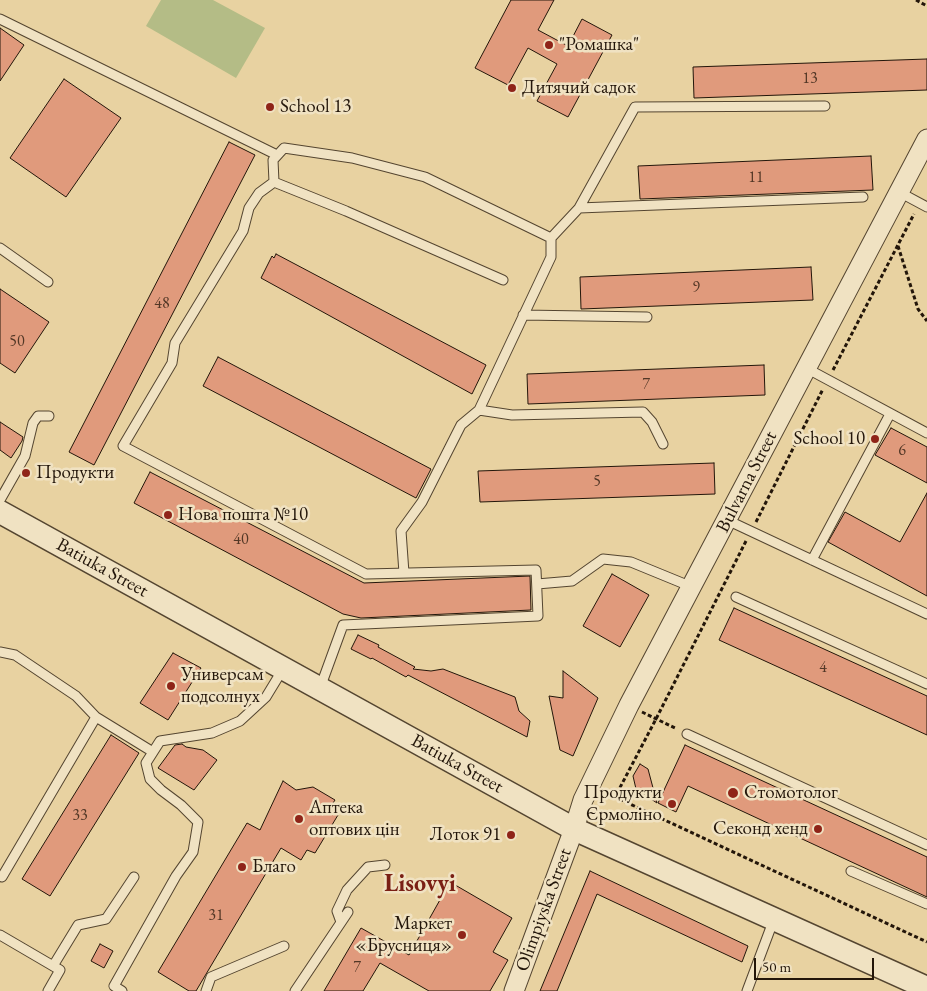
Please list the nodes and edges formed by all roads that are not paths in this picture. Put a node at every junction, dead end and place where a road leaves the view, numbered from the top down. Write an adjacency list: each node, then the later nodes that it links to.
1 (0, 19): 4 (lane)
2 (825, 106): 9 (lane)
3 (927, 139): 6 (street, Bulvarna Street)
4 (277, 156): 5 (lane); 10 (lane)
5 (274, 182): 12 (lane); 25 (lane)
6 (899, 192): 8 (lane); 16 (street, Bulvarna Street)
7 (863, 197): 9 (lane)
8 (923, 205)
9 (579, 208): 10 (lane)
10 (551, 238): 14 (lane)
11 (0, 248): 13 (lane)
12 (503, 280)
13 (48, 282)
14 (523, 316): 15 (lane); 17 (lane)
15 (647, 317)
16 (806, 368): 18 (lane); 23 (street, Bulvarna Street)
17 (479, 410): 21 (lane); 25 (lane)
18 (890, 414): 20 (lane); 24 (lane)
19 (49, 416): 22 (lane)
20 (927, 433)
21 (662, 444)
22 (3, 512): 31 (street, Batiuka Street)
23 (727, 520): 24 (lane); 27 (street, Bulvarna Street)
24 (812, 560): 29 (lane)
25 (404, 573): 26 (lane)
26 (537, 584): 27 (lane); 33 (lane)
27 (692, 588): 37 (street, Bulvarna Street)
28 (736, 597): 32 (lane)
29 (927, 614)
30 (0, 652): 34 (lane)
31 (283, 668): 33 (street, Batiuka Street); 36 (lane)
32 (927, 684)
33 (320, 688): 37 (street, Batiuka Street)
34 (96, 717): 36 (lane); 41 (lane)
35 (687, 734): 38 (lane)
36 (153, 752): 52 (lane)
37 (574, 829): 45 (street, Batiuka Street); 55 (street, Olimpiyska Street)
38 (927, 845)
39 (385, 865): 46 (lane)
40 (851, 871): 43 (lane)
41 (2, 877)
42 (134, 877): 49 (lane)
43 (927, 904)
44 (348, 912): 46 (lane)
45 (774, 919): 50 (street, Batiuka Street); 56 (lane)
46 (341, 922): 54 (lane)
47 (0, 935): 49 (lane)
48 (284, 946): 53 (lane)
49 (53, 966): 51 (lane)
50 (927, 988)
51 (48, 991)
52 (122, 991)
53 (206, 991)
54 (295, 991)
55 (514, 991)
56 (746, 991)

